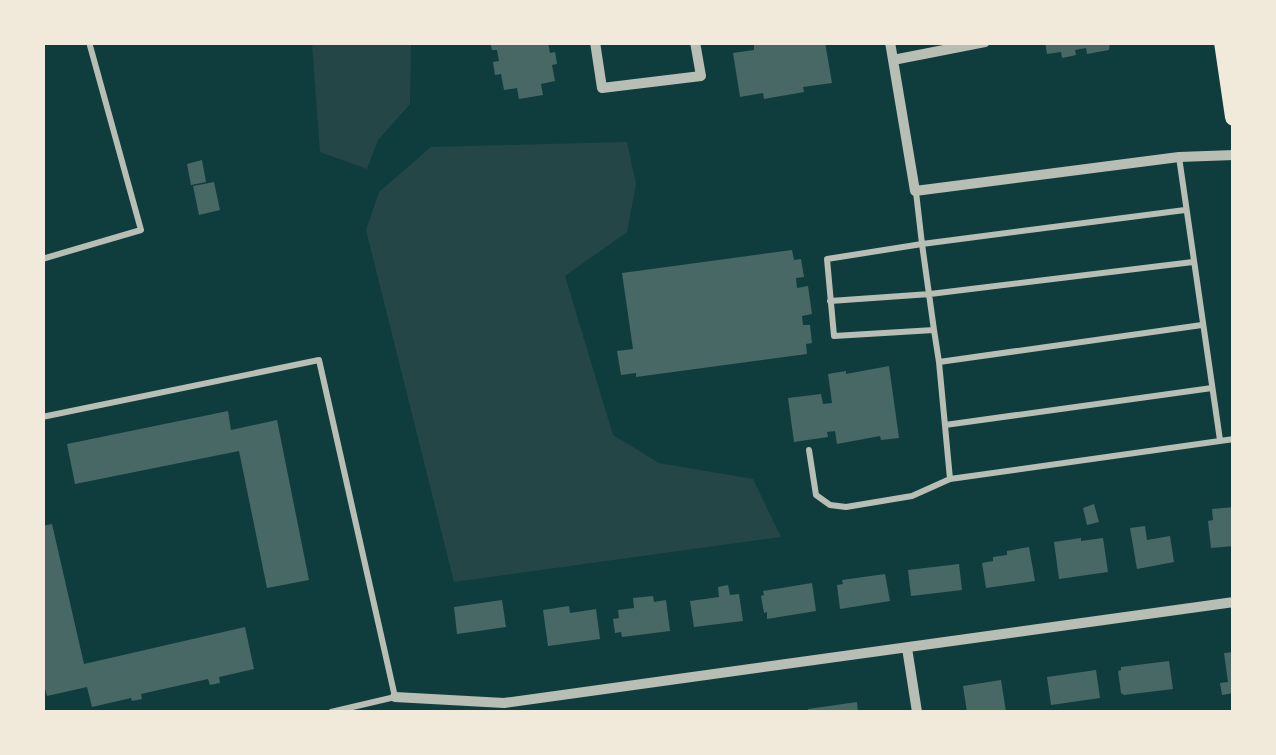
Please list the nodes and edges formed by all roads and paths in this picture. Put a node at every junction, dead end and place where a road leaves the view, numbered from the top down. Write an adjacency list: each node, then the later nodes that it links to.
1 (89, 42): 14 (lane)
2 (595, 42): 3 (street)
3 (695, 42)
4 (890, 42): 7 (street)
5 (985, 42): 7 (street)
6 (1223, 42): 8 (main road)
7 (893, 60): 11 (street)
8 (1234, 117)
9 (1234, 155): 10 (street)
10 (1179, 157): 11 (street); 12 (lane)
11 (916, 191): 13 (lane)
12 (1185, 210): 13 (lane); 15 (lane)
13 (922, 244): 16 (lane); 17 (lane)
14 (42, 259)
15 (1193, 262): 16 (lane); 18 (lane)
16 (930, 294): 17 (lane); 19 (lane)
17 (830, 301): 19 (lane)
18 (1202, 325): 20 (lane); 21 (lane)
19 (934, 330): 20 (lane)
20 (939, 362): 23 (lane)
21 (1212, 388): 23 (lane); 25 (lane)
22 (42, 417): 30 (lane)
23 (945, 424): 27 (lane)
24 (1234, 438): 25 (lane)
25 (1220, 440): 27 (lane)
26 (809, 450): 27 (lane)
27 (950, 479)
28 (1234, 602): 29 (street)
29 (908, 648): 30 (street); 32 (street)
30 (395, 697): 31 (lane)
31 (331, 712)
32 (916, 712)

